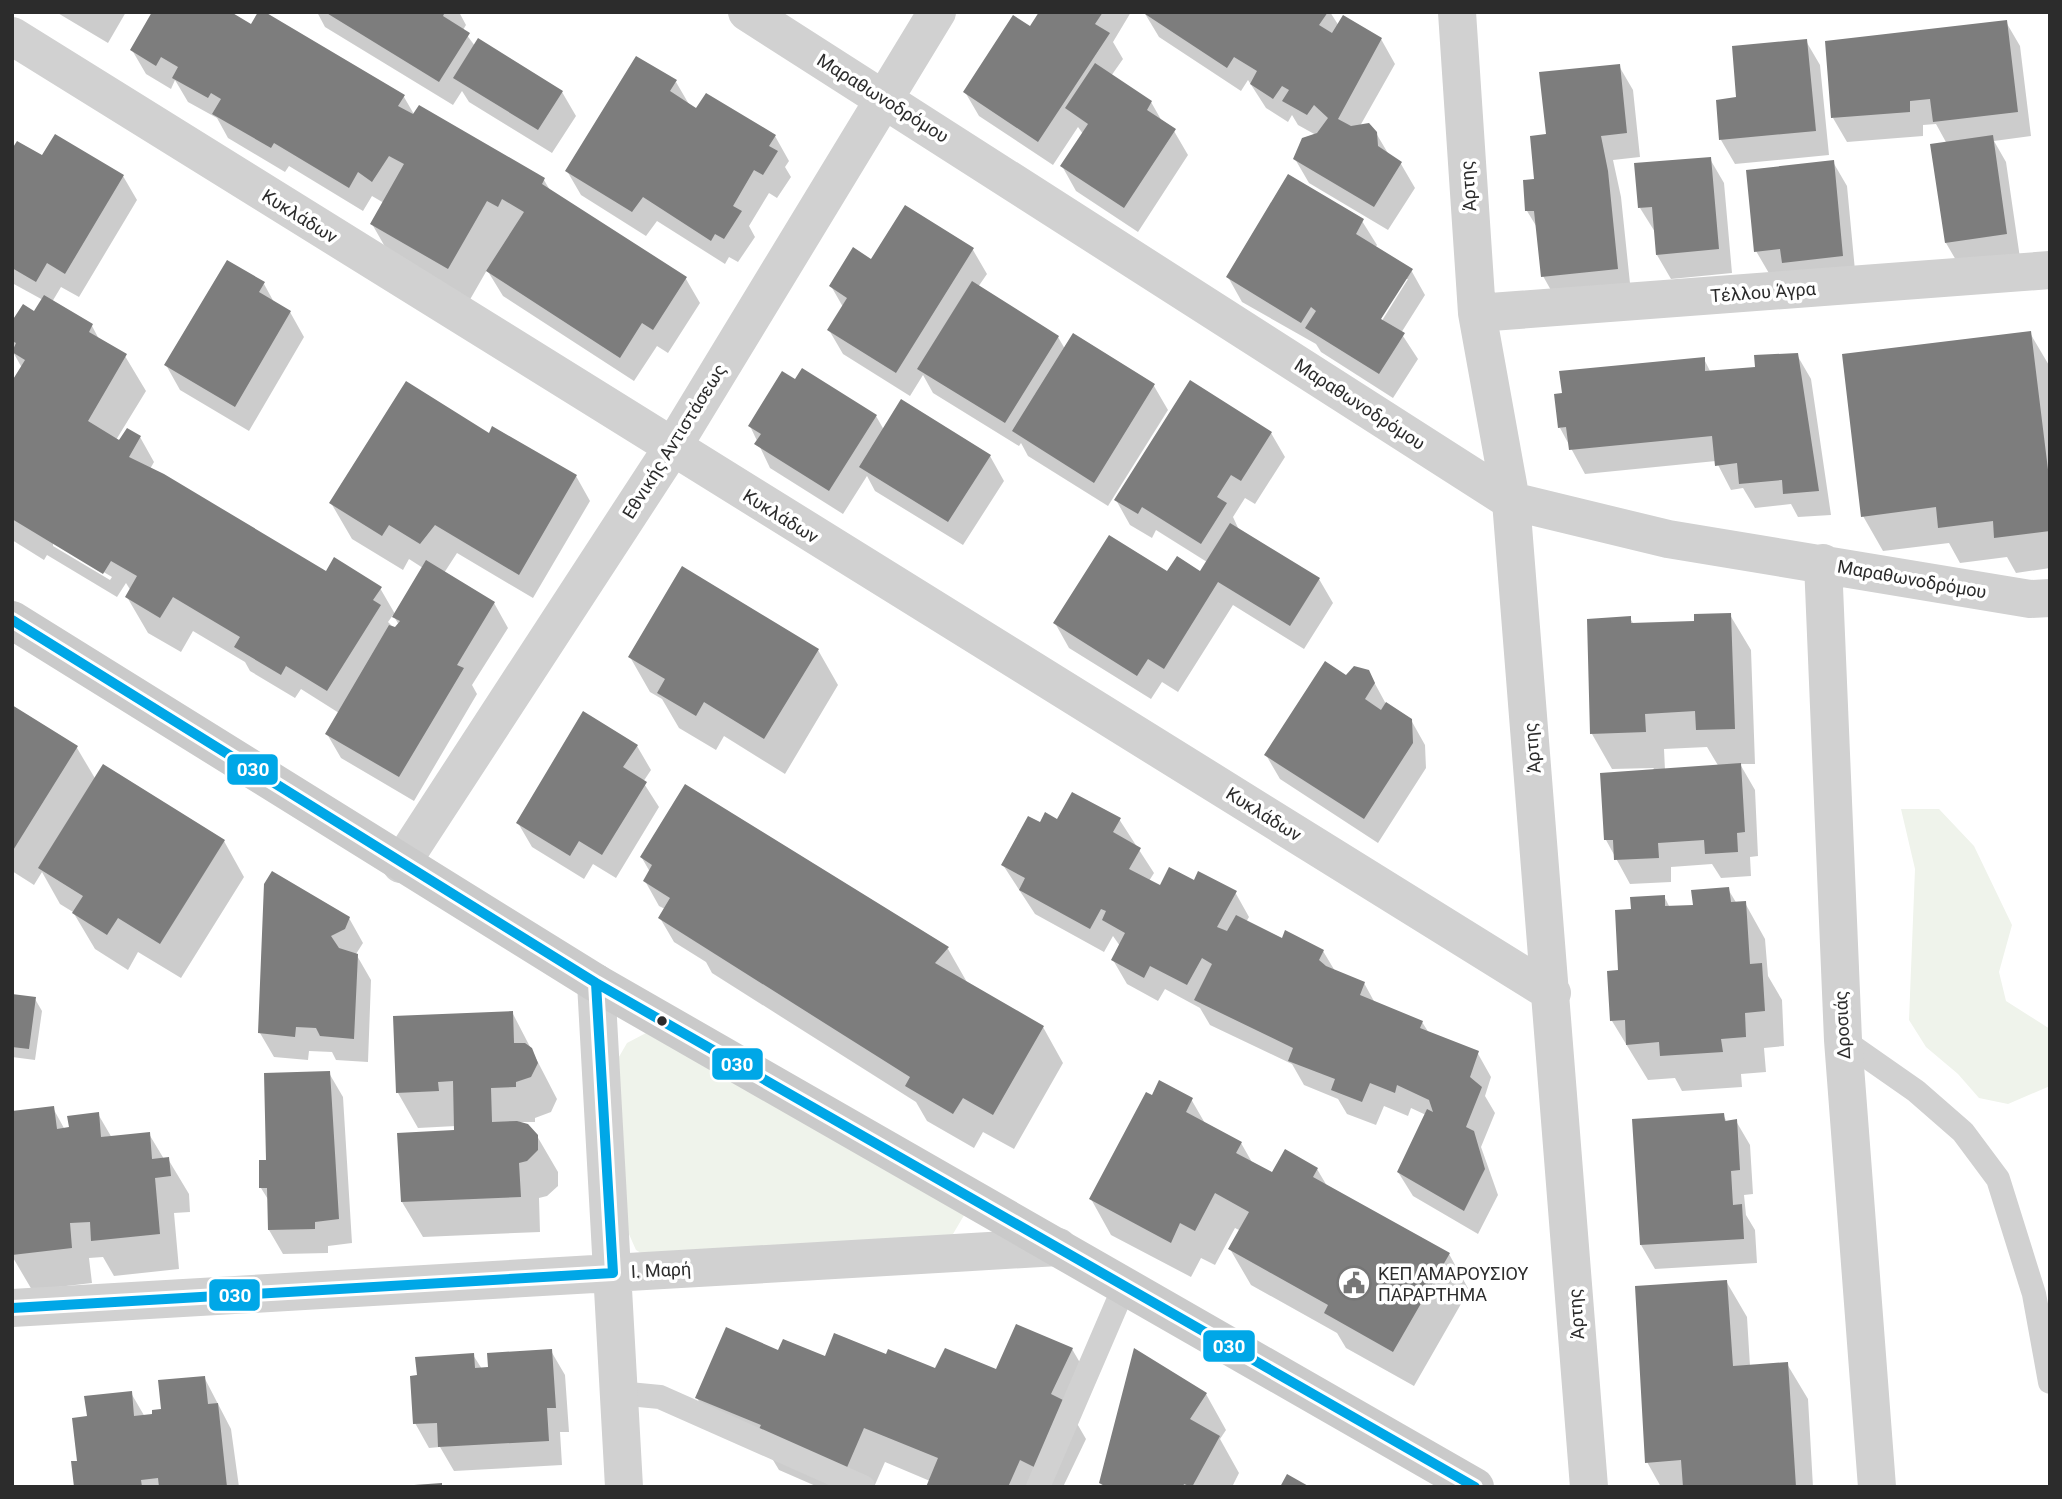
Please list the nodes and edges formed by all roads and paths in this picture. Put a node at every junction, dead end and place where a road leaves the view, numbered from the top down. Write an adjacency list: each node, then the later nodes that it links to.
1 (747, 12): 5 (street, Μαραθωνοδρόμου)
2 (937, 12): 5 (street, Εθνικής Αντιστάσεως)
3 (1457, 12): 7 (street, Άρτης)
4 (12, 36): 8 (street, Κυκλάδων)
5 (884, 99): 8 (street, Εθνικής Αντιστάσεως); 9 (street, Μαραθωνοδρόμου)
6 (2050, 271): 7 (street, Τέλλου Άγρα)
7 (1477, 313): 9 (street, Άρτης)
8 (671, 448): 13 (street, Εθνικής Αντιστάσεως); 15 (street, Κυκλάδων)
9 (1511, 501): 10 (street, Μαραθωνοδρόμου); 15 (street, Άρτης)
10 (1823, 563): 11 (street, Μαραθωνοδρόμου); 16 (street, Δροσιάς)
11 (2050, 598)
12 (12, 620): 13 (street)
13 (401, 863): 14 (street)
14 (596, 983): 17 (street); 18 (street)
15 (1552, 993): 27 (street, Άρτης)
16 (1843, 1040): 21 (lane); 28 (street, Δροσιάς)
17 (1058, 1247): 18 (street, Ι. Μαρή); 19 (street)
18 (613, 1273): 20 (street, Ι. Μαρή); 22 (street)
19 (1125, 1285): 25 (lane); 26 (street)
20 (12, 1308)
21 (2050, 1382)
22 (618, 1393): 23 (street); 24 (lane)
23 (624, 1487)
24 (863, 1487)
25 (1038, 1487)
26 (1475, 1487)
27 (1589, 1487)
28 (1877, 1487)

